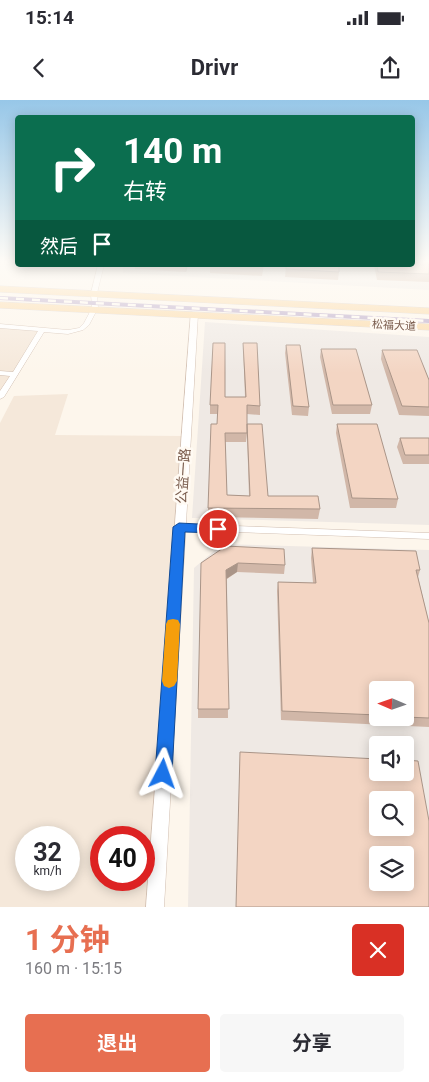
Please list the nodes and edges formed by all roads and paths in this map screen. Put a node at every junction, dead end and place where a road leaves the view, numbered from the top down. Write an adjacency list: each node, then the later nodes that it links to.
1 (94, 298): 4 (street)
2 (181, 298): 5 (main road, 松福大道)
3 (0, 304): 4 (main road, 松福大道)
4 (95, 308): 6 (main road, 松福大道); 9 (street)
5 (429, 311)
6 (194, 314): 8 (main road, 松福大道); 13 (street, 公益一路)
7 (0, 326): 9 (street)
8 (429, 328)
9 (43, 329): 11 (street)
10 (0, 372): 11 (street)
11 (15, 374): 12 (street)
12 (0, 397)
13 (179, 527): 14 (street); 15 (street, 公益一路)
14 (429, 536)
15 (155, 907)

